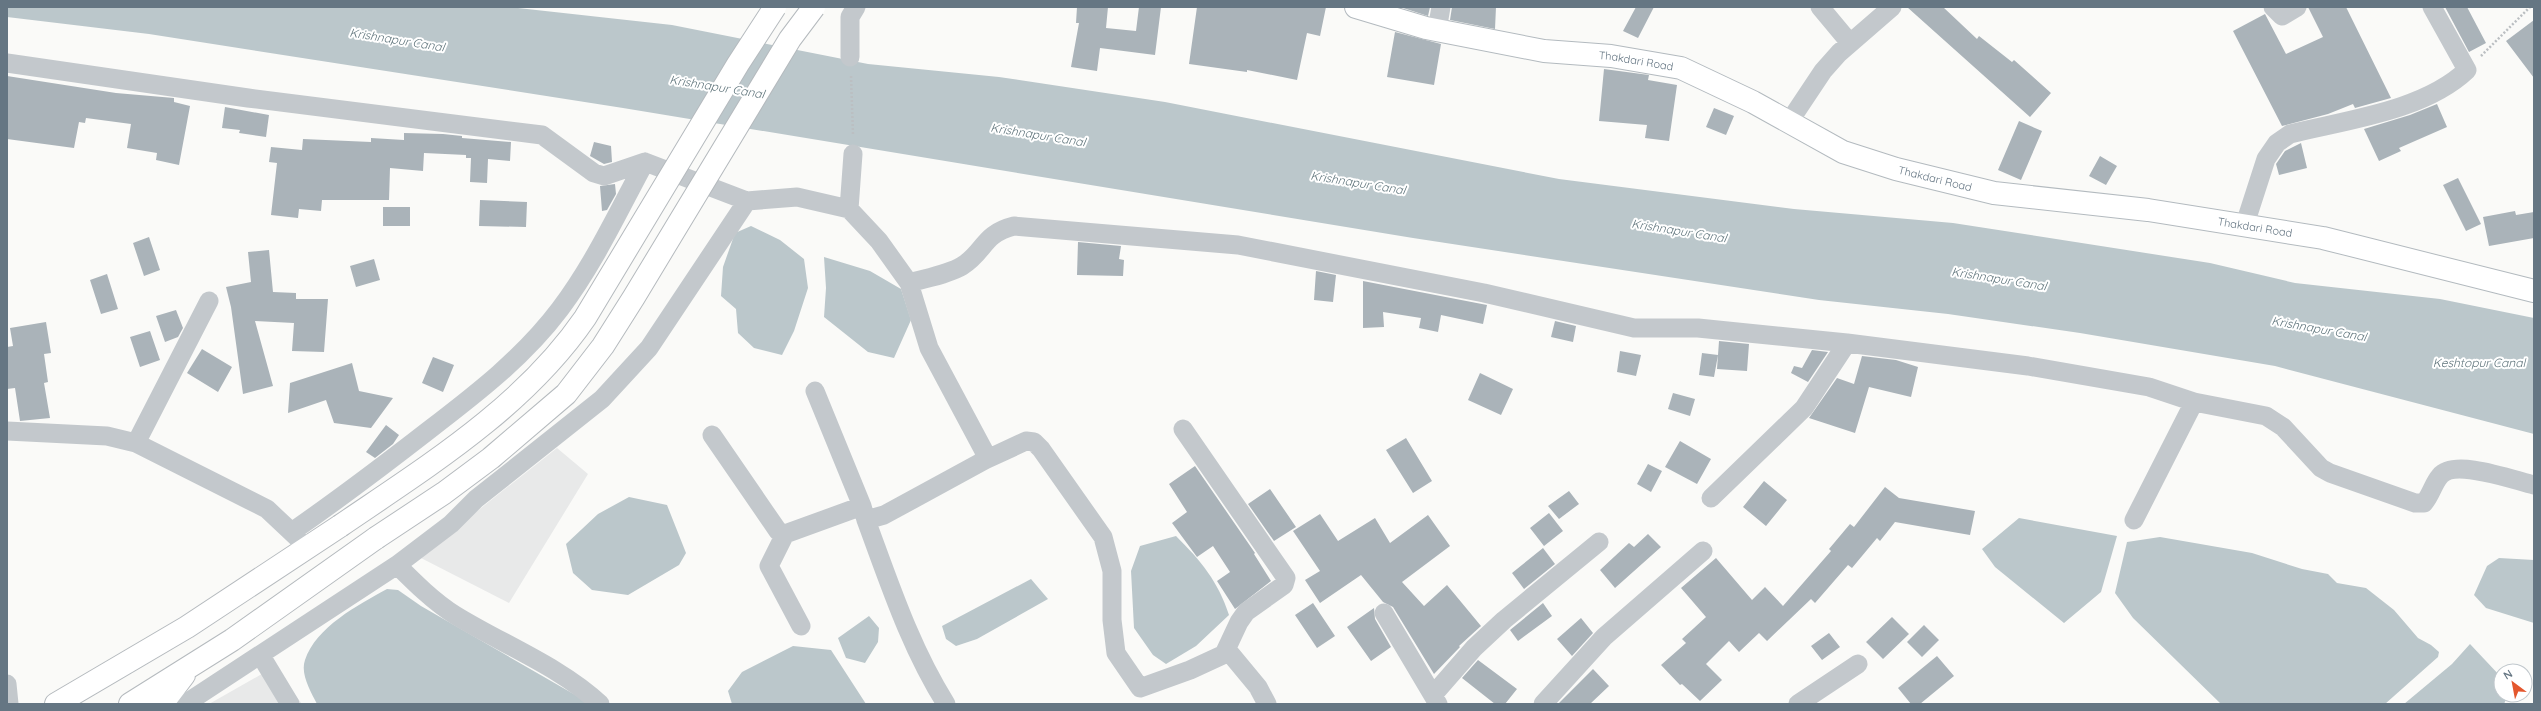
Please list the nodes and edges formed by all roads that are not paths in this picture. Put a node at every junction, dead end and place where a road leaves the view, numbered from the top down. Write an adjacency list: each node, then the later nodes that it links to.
1 (775, 7): 39 (main road, bridge)
2 (814, 7): 46 (main road, bridge)
3 (856, 7): 13 (street)
4 (1356, 7): 11 (main road, Thakdari Road)
5 (1441, 7): 11 (street)
6 (1820, 7): 12 (street)
7 (1892, 7): 12 (street)
8 (2273, 7): 9 (street)
9 (2297, 7)
10 (2432, 7): 20 (street)
11 (1437, 30): 15 (main road, Thakdari Road)
12 (1850, 43): 15 (street)
13 (850, 57)
14 (7, 63): 17 (street)
15 (1789, 122): 20 (main road, Thakdari Road)
16 (853, 154): 19 (street)
17 (645, 162): 18 (street); 36 (street)
18 (747, 201): 19 (street); 41 (street)
19 (849, 209): 21 (street)
20 (2245, 224): 22 (main road, Thakdari Road)
21 (909, 283): 24 (street); 31 (street)
22 (2534, 291)
23 (209, 301): 30 (street)
24 (1847, 343): 26 (street); 33 (street)
25 (815, 391): 34 (street)
26 (2194, 402): 32 (street); 35 (street)
27 (1183, 429): 44 (street)
28 (7, 431): 30 (street)
29 (712, 435): 37 (street)
30 (136, 443): 36 (street)
31 (985, 460): 34 (street); 44 (street)
32 (2534, 484)
33 (1711, 498)
34 (864, 513): 37 (street); 57 (street)
35 (2134, 520)
36 (292, 531): 39 (street)
37 (786, 534): 43 (street)
38 (1599, 542): 49 (street)
39 (307, 548): 51 (main road)
40 (1703, 551): 59 (street)
41 (397, 565): 45 (street); 56 (street)
42 (1384, 613): 49 (street)
43 (801, 626)
44 (1224, 654): 58 (street)
45 (261, 656): 54 (street); 55 (street)
46 (192, 664): 52 (main road); 53 (main road)
47 (1858, 664): 60 (street)
48 (7, 684): 50 (street)
49 (1436, 699)
50 (9, 704)
51 (56, 704)
52 (130, 704)
53 (162, 704)
54 (185, 704)
55 (290, 704)
56 (600, 704)
57 (946, 704)
58 (1267, 704)
59 (1543, 704)
60 (1798, 704)

